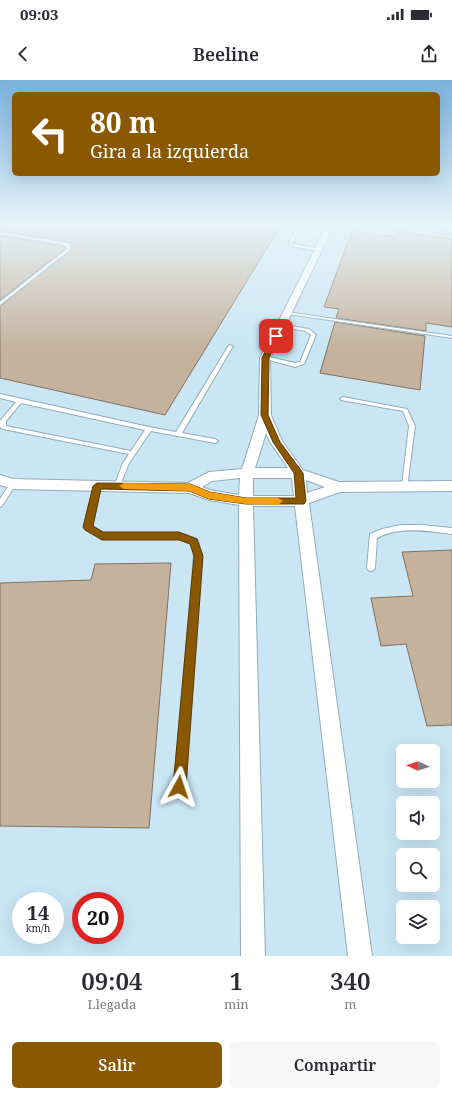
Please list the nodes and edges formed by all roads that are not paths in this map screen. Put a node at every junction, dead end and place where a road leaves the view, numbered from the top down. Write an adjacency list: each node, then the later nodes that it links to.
1 (47, 266): 3 (lane)
2 (311, 266): 4 (street)
3 (0, 304)
4 (288, 313): 5 (street); 6 (lane)
5 (282, 325): 8 (street); 8 (lane)
6 (452, 336)
7 (231, 346): 14 (lane)
8 (265, 358): 12 (street)
9 (0, 396): 11 (lane)
10 (343, 399): 23 (lane)
11 (20, 400): 13 (lane); 16 (lane)
12 (265, 415): 17 (street); 18 (street)
13 (149, 429): 14 (lane); 16 (lane)
14 (178, 434): 15 (lane)
15 (215, 441)
16 (133, 453): 21 (lane)
17 (247, 473): 18 (street); 25 (street); 26 (street)
18 (298, 473): 22 (street); 27 (street)
19 (6, 482): 20 (street); 28 (lane)
20 (97, 486): 21 (street); 31 (lane)
21 (117, 486): 25 (street)
22 (339, 486): 23 (street); 27 (street)
23 (405, 486): 24 (street)
24 (452, 486)
25 (190, 488): 26 (street)
26 (246, 501): 27 (street); 32 (street)
27 (301, 501): 33 (street)
28 (0, 504)
29 (452, 531): 30 (lane)
30 (372, 568)
31 (179, 787)
32 (253, 956)
33 (360, 956)

